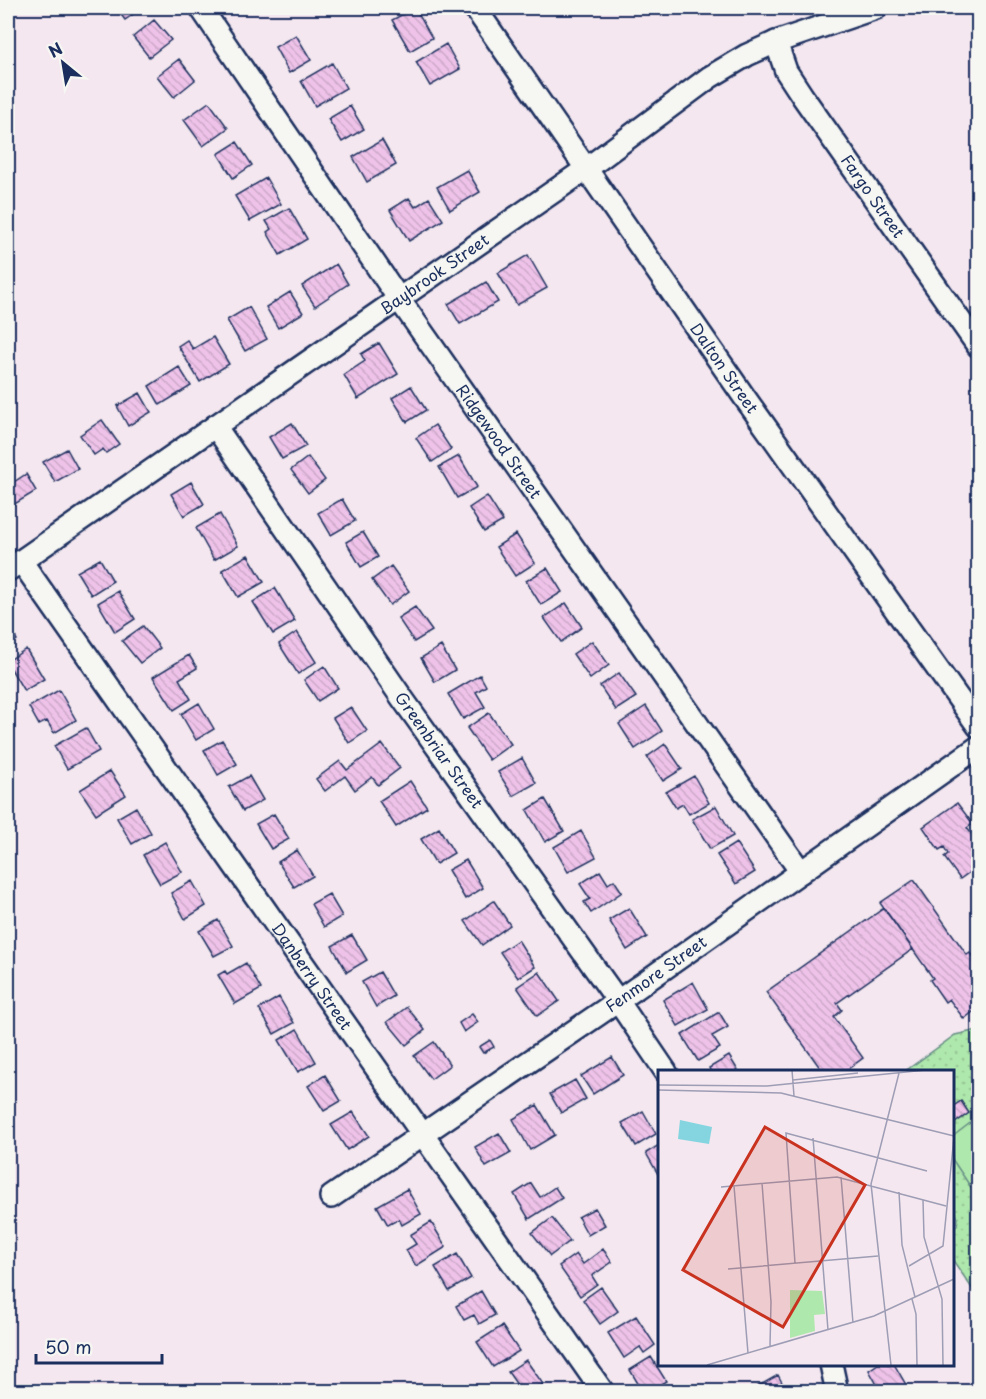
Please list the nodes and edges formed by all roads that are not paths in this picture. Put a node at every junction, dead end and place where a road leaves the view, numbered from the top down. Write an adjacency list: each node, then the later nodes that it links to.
1 (201, 8): 6 (street, Ridgewood Street)
2 (475, 8): 5 (street, Dalton Street)
3 (876, 8): 4 (street, Baybrook Street)
4 (776, 42): 5 (street, Baybrook Street); 7 (street, Fargo Street)
5 (586, 169): 6 (street, Baybrook Street); 10 (street, Dalton Street)
6 (399, 298): 8 (street, Baybrook Street); 12 (street, Ridgewood Street)
7 (978, 346)
8 (215, 426): 9 (street, Baybrook Street); 13 (street, Greenbriar Street)
9 (14, 566): 15 (street, Danberry Street)
10 (978, 726)
11 (978, 747): 12 (street, Fenmore Street)
12 (801, 872): 13 (street, Fenmore Street)
13 (618, 1001): 14 (street, Greenbriar Street); 15 (street, Fenmore Street)
14 (665, 1070)
15 (424, 1134): 16 (street, Fenmore Street); 18 (street, Danberry Street)
16 (331, 1197)
17 (831, 1366): 19 (street)
18 (603, 1392)
19 (837, 1392)

